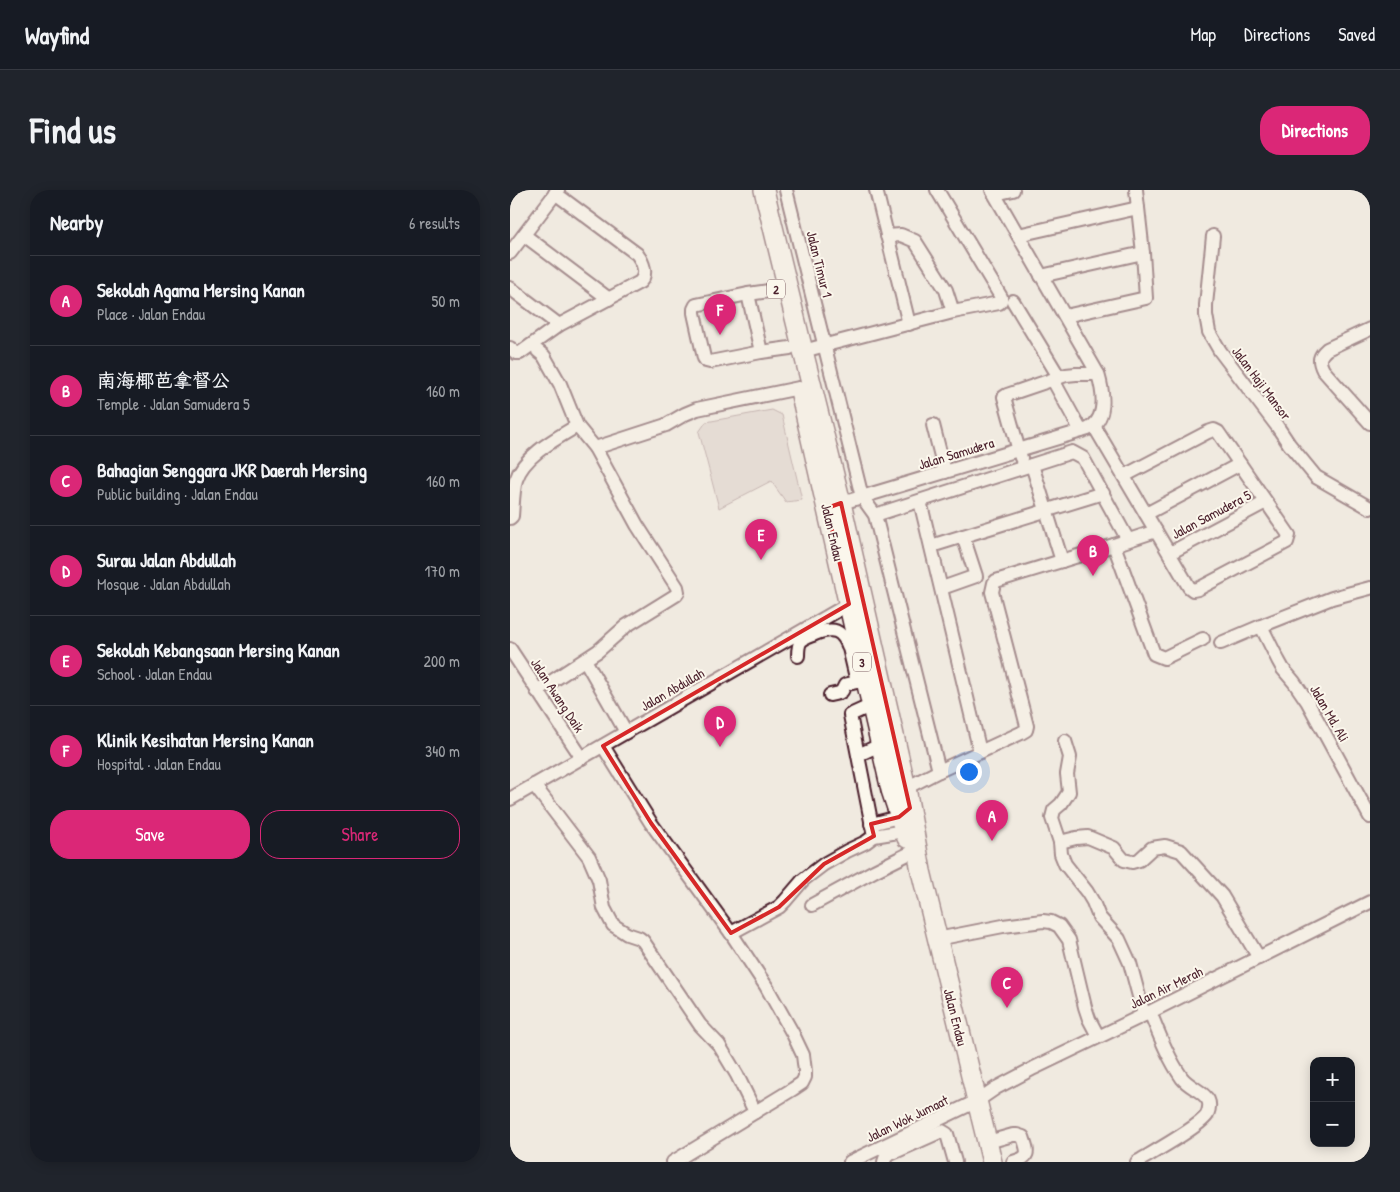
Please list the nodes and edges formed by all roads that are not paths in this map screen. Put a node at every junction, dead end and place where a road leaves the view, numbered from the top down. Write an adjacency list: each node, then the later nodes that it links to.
1 (752, 190): 19 (highway, Jalan Endau / 2)
2 (764, 190): 29 (highway, Jalan Endau / 3)
3 (786, 190): 28 (street, Jalan Timur 1)
4 (876, 190): 13 (street)
5 (937, 190): 22 (street)
6 (1013, 190): 9 (street)
7 (1136, 190): 10 (street)
8 (556, 192): 11 (street); 21 (street)
9 (993, 192): 12 (street)
10 (1138, 208): 12 (street); 16 (street)
11 (524, 234): 15 (street); 21 (street)
12 (1018, 235): 17 (street)
13 (887, 236): 23 (street); 25 (street)
14 (1213, 236): 52 (street, Jalan Haji Mansor)
15 (510, 253)
16 (1143, 253): 17 (street); 24 (street)
17 (1041, 276): 24 (street)
18 (510, 288): 26 (street)
19 (776, 290): 20 (street); 29 (highway, Jalan Endau / 2)
20 (748, 294): 32 (street); 32 (street)
21 (609, 299): 26 (street)
22 (1007, 301): 23 (street); 34 (street)
23 (953, 312): 25 (street)
24 (1065, 316): 33 (street)
25 (909, 324): 28 (street)
26 (559, 325): 30 (street)
27 (1370, 329): 36 (street)
28 (824, 345): 29 (street); 48 (street, Jalan Timur 1)
29 (796, 350): 32 (street); 35 (highway, Jalan Endau / 2); 51 (highway, Jalan Endau / 3)
30 (514, 351)
31 (538, 351): 38 (street)
32 (761, 352)
33 (1098, 374): 34 (street); 39 (street)
34 (1056, 379): 40 (street); 42 (street)
35 (799, 388): 41 (street); 51 (highway, Jalan Endau / 3)
36 (1370, 423)
37 (933, 425): 45 (street)
38 (577, 426): 41 (street); 56 (street)
39 (1094, 426): 40 (street, Jalan Samudera); 46 (street)
40 (1081, 431): 42 (street, Jalan Samudera)
41 (595, 448): 75 (street)
42 (1019, 450): 44 (street); 45 (street, Jalan Samudera)
43 (1240, 464): 46 (street); 50 (street); 54 (street)
44 (1028, 466): 47 (street); 49 (street); 53 (street)
45 (945, 472): 48 (street, Jalan Samudera)
46 (1124, 476): 54 (street)
47 (1103, 493): 53 (street); 59 (street)
48 (862, 497): 51 (street, Jalan Samudera); 55 (street)
49 (920, 501): 55 (street); 61 (street)
50 (1266, 502): 62 (street, Jalan Samudera 5); 62 (street)
51 (834, 506): 68 (highway, Jalan Endau / 3); 89 (highway, Jalan Endau / 3)
52 (1370, 508)
53 (1046, 510): 58 (street); 63 (street)
54 (1146, 514): 57 (street)
55 (875, 515): 87 (street)
56 (510, 518)
57 (1156, 531): 59 (street); 62 (street)
58 (963, 536): 61 (street); 64 (street)
59 (1128, 540): 60 (street)
60 (1114, 545): 63 (street); 70 (street)
61 (931, 546): 66 (street)
62 (1170, 553)
63 (1062, 561): 65 (street)
64 (976, 576): 65 (street); 66 (street)
65 (994, 583): 84 (street)
66 (942, 588): 84 (street)
67 (1370, 588): 69 (street)
68 (849, 604): 72 (highway, Jalan Endau / 3); 80 (street, Jalan Abdullah)
69 (1262, 626): 71 (street); 91 (street, Jalan Md. Ali)
70 (1203, 639)
71 (1222, 643)
72 (853, 646): 74 (street); 76 (highway, Jalan Endau / 3)
73 (511, 651): 77 (street, Jalan Awang Daik)
74 (798, 656)
75 (585, 660): 77 (street); 80 (street)
76 (861, 681): 78 (street); 79 (highway, Jalan Endau / 3)
77 (537, 691): 86 (street, Jalan Awang Daik)
78 (830, 695)
79 (872, 705): 82 (highway, Jalan Endau / 3); 85 (street)
80 (626, 732): 83 (street, Jalan Abdullah)
81 (1065, 741): 94 (street)
82 (880, 745): 85 (street); 92 (highway, Jalan Endau / 3)
83 (603, 746): 86 (street, Jalan Abdullah); 99 (street)
84 (980, 752): 87 (street)
85 (858, 755): 93 (street)
86 (582, 758): 88 (street, Jalan Abdullah)
87 (939, 771): 89 (street)
88 (534, 785): 90 (street, Jalan Abdullah); 105 (street)
89 (906, 788): 92 (highway, Jalan Endau / 3)
90 (510, 799)
91 (1370, 817)
92 (905, 819): 93 (street); 95 (highway, Jalan Endau / 3); 96 (highway, Jalan Endau / 3)
93 (872, 830): 99 (street)
94 (1060, 842): 101 (street); 102 (street)
95 (912, 852): 96 (highway, Jalan Endau / 3); 98 (street)
96 (921, 871): 100 (highway, Jalan Endau / 3)
97 (1370, 902): 101 (street, Jalan Air Merah)
98 (812, 905)
99 (731, 933): 105 (street)
100 (937, 939): 103 (street); 104 (highway, Jalan Endau / 3)
101 (1259, 958): 102 (street, Jalan Air Merah)
102 (1147, 1013): 103 (street, Jalan Air Merah); 113 (street)
103 (1098, 1036): 104 (street, Jalan Air Merah)
104 (977, 1101): 106 (highway, Jalan Endau / 3); 108 (street, Jalan Wok Jumaat)
105 (755, 1112): 107 (street)
106 (988, 1142): 111 (highway, Jalan Endau / 3); 112 (street)
107 (673, 1162)
108 (850, 1162)
109 (884, 1162): 110 (street)
110 (955, 1162)
111 (992, 1162)
112 (1013, 1162)
113 (1137, 1162)

